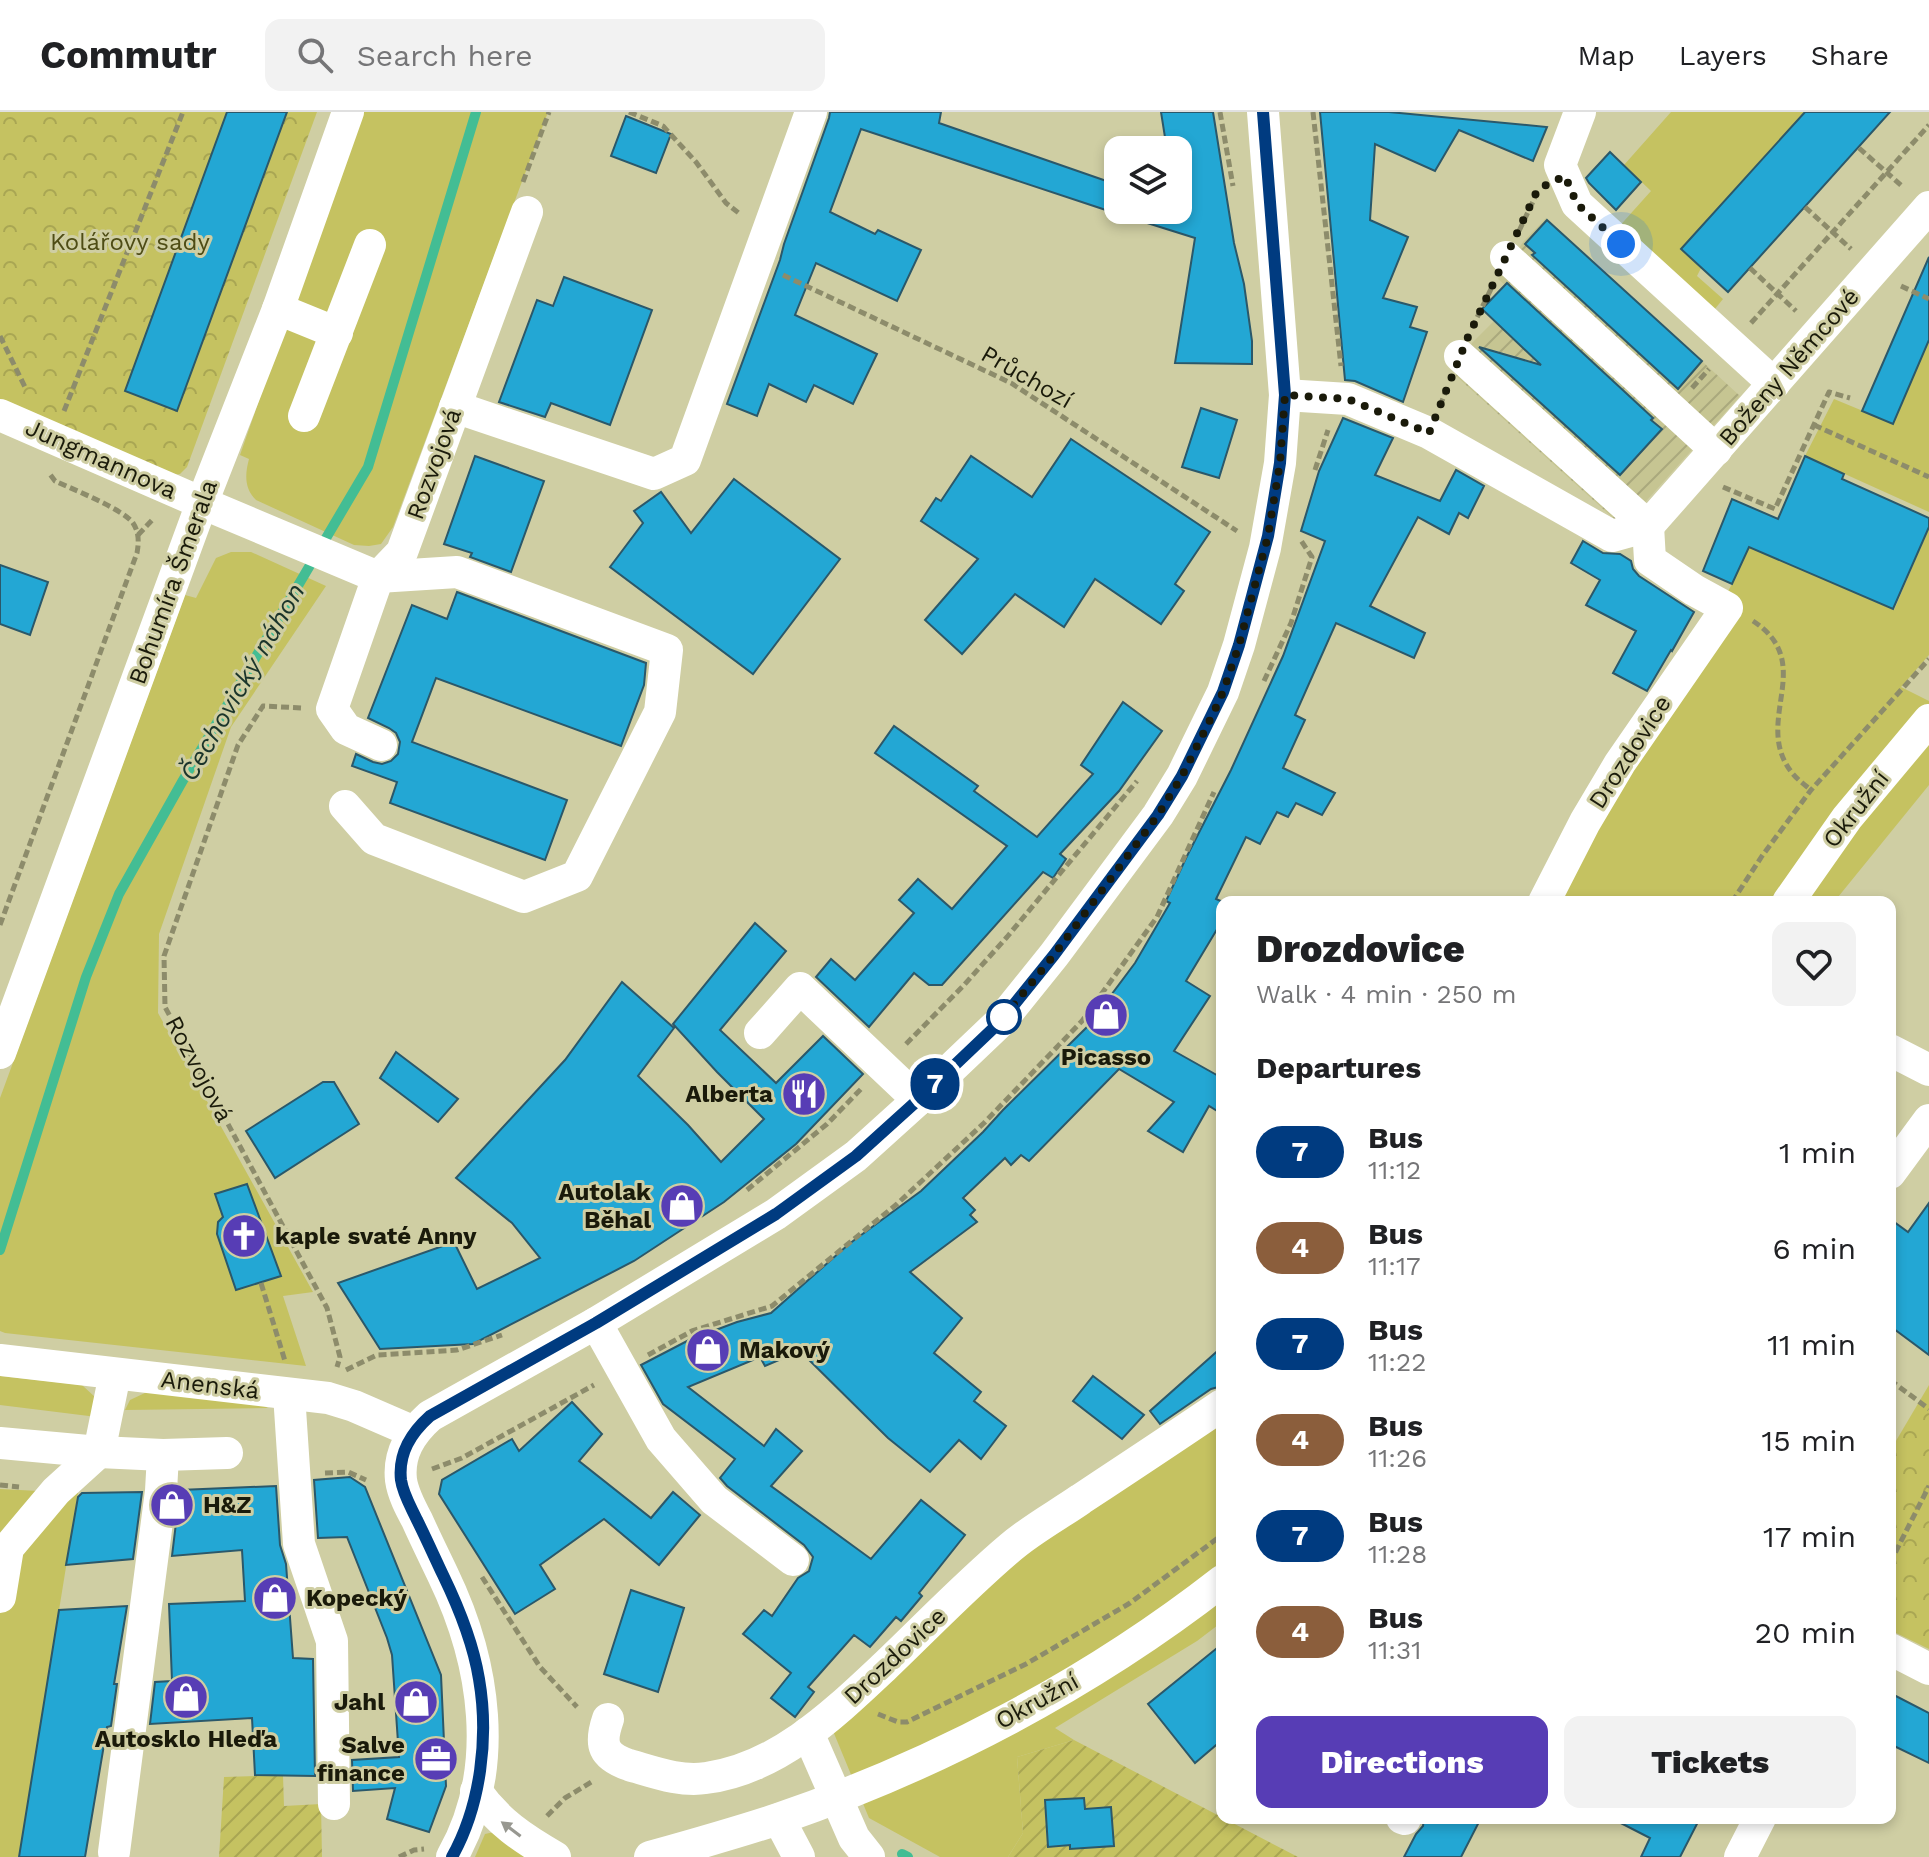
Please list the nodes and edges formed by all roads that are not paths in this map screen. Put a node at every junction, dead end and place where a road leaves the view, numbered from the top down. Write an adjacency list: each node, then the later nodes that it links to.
1 (348, 112): 9 (street, Bohumíra Šmerala)
2 (811, 112): 14 (street)
3 (1263, 112): 13 (street)
4 (1580, 112): 12 (street)
5 (1928, 208): 12 (street, Boženy Němcové)
6 (527, 212): 14 (street, Rozvojová)
7 (370, 245): 10 (street)
8 (1506, 257): 17 (street)
9 (278, 309): 10 (street); 18 (street, Bohumíra Šmerala)
10 (337, 333): 16 (street)
11 (1460, 356): 19 (street)
12 (1774, 384): 17 (street, Boženy Němcové)
13 (1285, 395): 19 (street); 30 (street)
14 (455, 407): 20 (street, Rozvojová)
15 (0, 415): 18 (street, Jungmannova)
16 (304, 416)
17 (1716, 450): 19 (street, Boženy Němcové)
18 (202, 503): 20 (street, Jungmannova); 27 (street, Bohumíra Šmerala)
19 (1648, 526): 24 (street, Drozdovice)
20 (364, 571): 22 (street, Rozvojová); 23 (street)
21 (1929, 720): 25 (street, Okružní)
22 (381, 745)
23 (345, 806)
24 (1547, 896)
25 (1792, 896)
26 (760, 1033): 30 (street)
27 (0, 1053)
28 (1896, 1053): 29 (street)
29 (1929, 1070)
30 (918, 1100): 33 (street)
31 (1929, 1120): 32 (street)
32 (1896, 1165)
33 (596, 1323): 38 (street); 43 (street)
34 (0, 1360): 35 (street, Anenská)
35 (115, 1374): 36 (street, Anenská); 40 (street)
36 (288, 1382): 38 (street, Anenská); 52 (street)
37 (1216, 1409): 49 (street, Drozdovice)
38 (414, 1432): 50 (street)
39 (0, 1443): 40 (street)
40 (99, 1452): 42 (street); 45 (street)
41 (227, 1453): 42 (street)
42 (163, 1455): 56 (street)
43 (793, 1560)
44 (1216, 1585): 51 (street, Okružní)
45 (0, 1597)
46 (1896, 1652): 47 (street)
47 (1929, 1669)
48 (606, 1725): 49 (street, Drozdovice)
49 (808, 1733): 51 (street)
50 (476, 1791): 57 (street); 58 (street, one-way to 50)
51 (838, 1797): 53 (street, Okružní); 61 (street)
52 (334, 1804)
53 (779, 1819): 55 (street, Okružní); 60 (street)
54 (1757, 1824): 62 (street)
55 (714, 1848): 59 (street, Okružní)
56 (114, 1852)
57 (441, 1854)
58 (555, 1857)
59 (650, 1857)
60 (799, 1857)
61 (869, 1857)
62 (1740, 1857)

